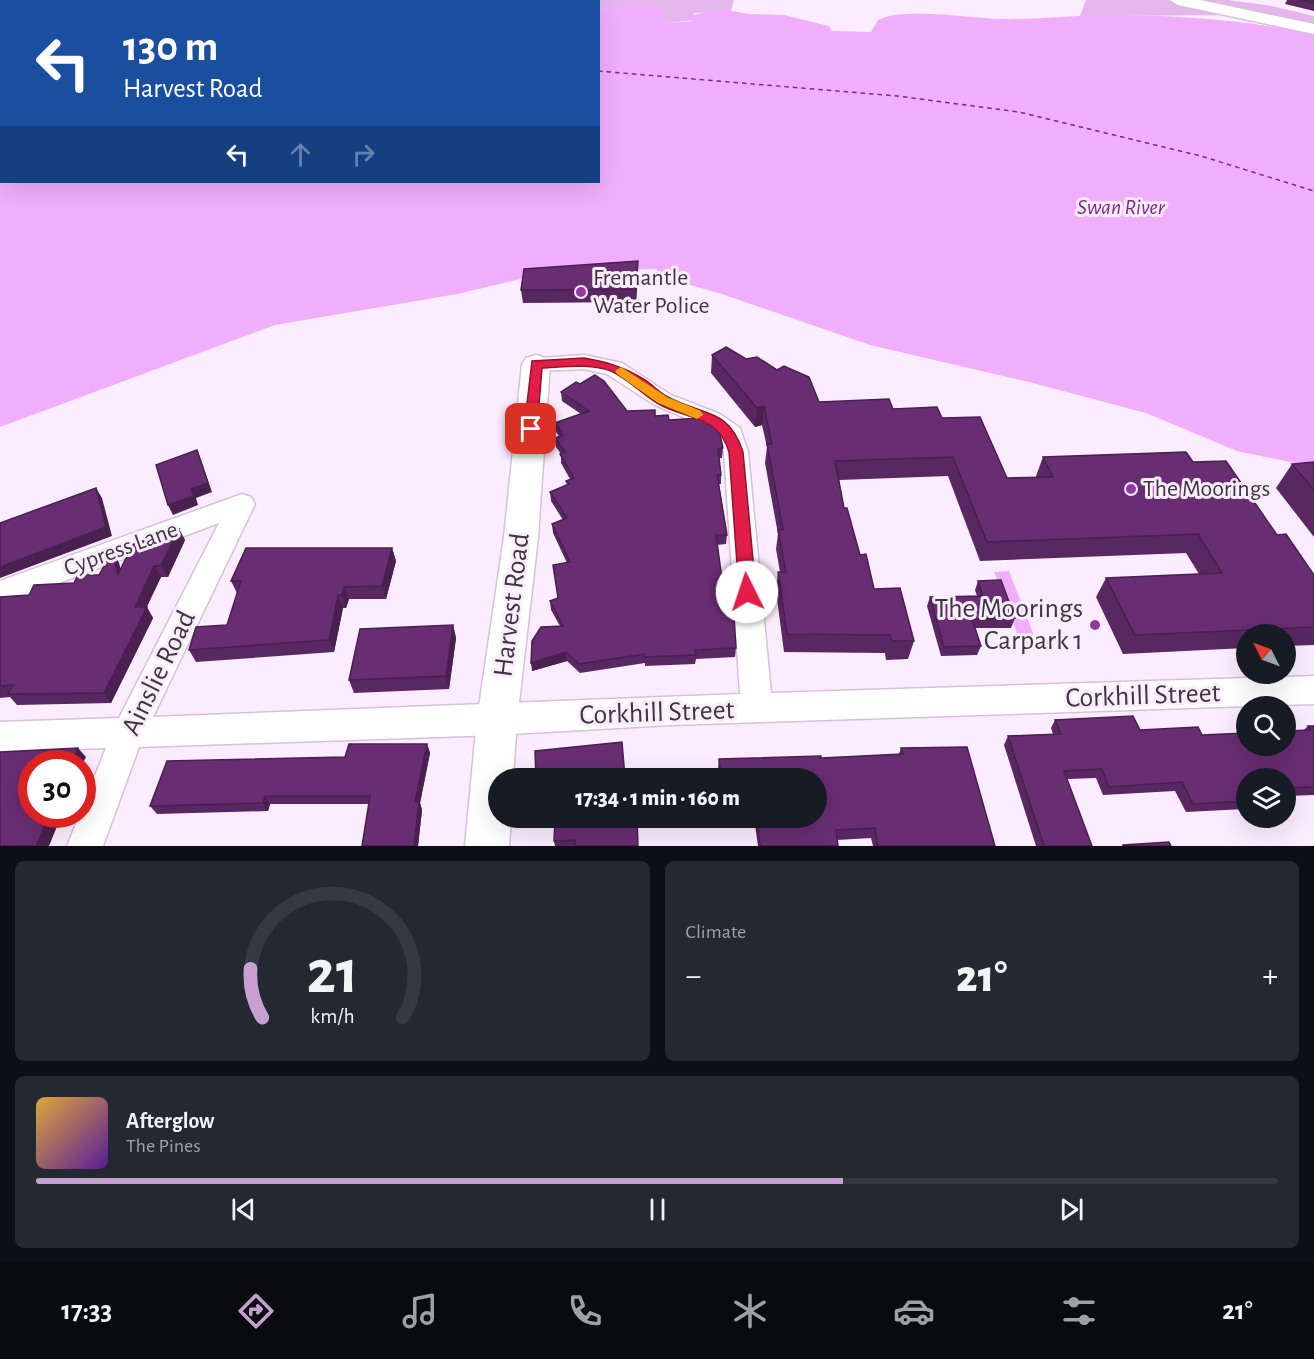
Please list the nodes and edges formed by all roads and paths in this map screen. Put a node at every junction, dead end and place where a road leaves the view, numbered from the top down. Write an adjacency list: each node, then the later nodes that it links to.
1 (1178, 0): 3 (street)
2 (1193, 0): 3 (street)
3 (1314, 27)
4 (536, 364): 8 (street); 9 (street, Harvest Road)
5 (242, 504): 6 (street, Cypress Lane); 10 (street, Ainslie Road)
6 (0, 593)
7 (1314, 690): 8 (street, Corkhill Street)
8 (757, 709): 9 (street, Corkhill Street)
9 (497, 720): 10 (street, Corkhill Street); 13 (street, Harvest Road)
10 (128, 734): 11 (street, Corkhill Street); 12 (street, Ainslie Road)
11 (0, 737)
12 (85, 846)
13 (487, 846)

